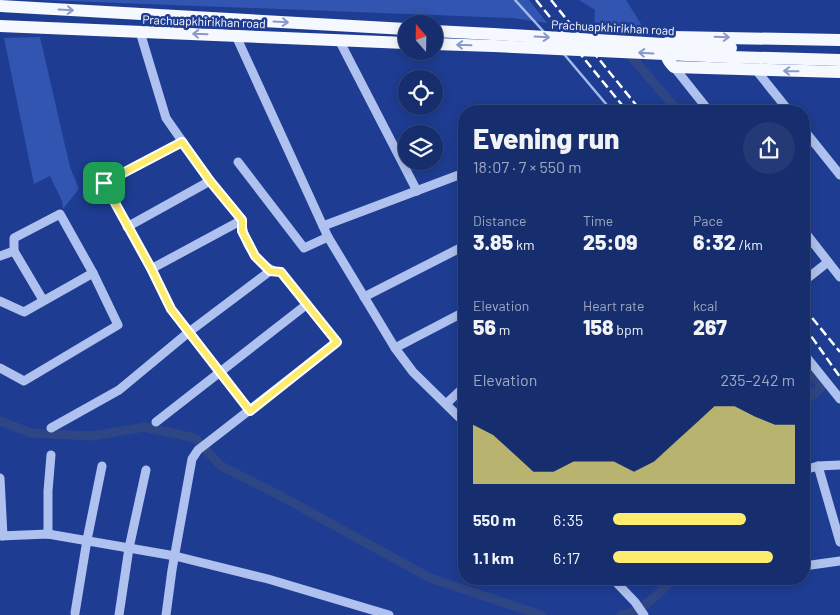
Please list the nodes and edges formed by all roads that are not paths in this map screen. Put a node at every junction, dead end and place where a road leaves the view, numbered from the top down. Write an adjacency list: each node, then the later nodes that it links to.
1 (0, 6): 3 (main road, Prachuapkhirikhan road, one-way to 3)
2 (0, 26): 4 (main road, Prachuapkhirikhan road)
3 (398, 29)
4 (140, 32): 6 (main road, Prachuapkhirikhan road, one-way to 4); 21 (street)
5 (443, 32): 8 (main road, Prachuapkhirikhan road)
6 (236, 36): 7 (main road, Prachuapkhirikhan road); 28 (street)
7 (339, 40): 10 (main road, Prachuapkhirikhan road); 26 (street)
8 (493, 40): 11 (main road, Prachuapkhirikhan road, one-way to 11); 12 (main road, Prachuapkhirikhan road, bridge)
9 (840, 40): 15 (main road, one-way to 9)
10 (398, 43)
11 (443, 43)
12 (730, 52): 13 (main road); 14 (main road)
13 (840, 52)
14 (840, 60)
15 (674, 67): 16 (main road); 18 (street)
16 (756, 70): 17 (main road, one-way to 16); 19 (street)
17 (840, 72)
18 (704, 105)
19 (784, 105)
20 (810, 138): 24 (street)
21 (182, 142): 25 (street); 29 (street)
22 (238, 162): 30 (street)
23 (458, 175): 26 (street)
24 (840, 175)
25 (210, 181): 27 (street); 29 (street)
26 (417, 191): 28 (street)
27 (242, 220): 37 (street); 38 (street)
28 (323, 226): 30 (street)
29 (127, 227): 37 (street)
30 (328, 237): 42 (street)
31 (810, 239): 36 (street)
32 (458, 249): 42 (street)
33 (14, 251): 34 (street); 39 (street); 43 (street)
34 (0, 256)
35 (840, 262): 36 (street)
36 (830, 265): 40 (street); 41 (street)
37 (151, 268): 47 (street)
38 (270, 271): 45 (street); 47 (street)
39 (93, 273): 43 (street); 50 (street)
40 (810, 277)
41 (840, 277)
42 (364, 297): 48 (street)
43 (43, 300): 44 (street)
44 (0, 302)
45 (306, 305): 51 (street); 55 (street)
46 (458, 315): 48 (street)
47 (189, 332): 51 (street); 58 (street)
48 (395, 348): 54 (street)
49 (810, 362): 53 (street)
50 (0, 368)
51 (219, 371): 55 (street); 57 (street)
52 (458, 393): 54 (street)
53 (840, 399)
54 (446, 404): 56 (street)
55 (250, 411): 71 (street)
56 (458, 416)
57 (156, 422)
58 (51, 428)
59 (51, 455): 66 (street)
60 (840, 465): 62 (street)
61 (102, 466): 68 (street)
62 (818, 466): 63 (street); 69 (street)
63 (810, 468)
64 (146, 470): 70 (street)
65 (0, 478): 67 (street)
66 (48, 534): 67 (street); 68 (street)
67 (1, 536)
68 (87, 540): 70 (street); 75 (street)
69 (840, 542)
70 (129, 548): 71 (street); 76 (street)
71 (175, 556): 77 (street); 78 (street)
72 (840, 561): 73 (street)
73 (810, 565)
74 (619, 585): 79 (street)
75 (75, 613)
76 (120, 615)
77 (166, 615)
78 (389, 615)
79 (644, 615)

